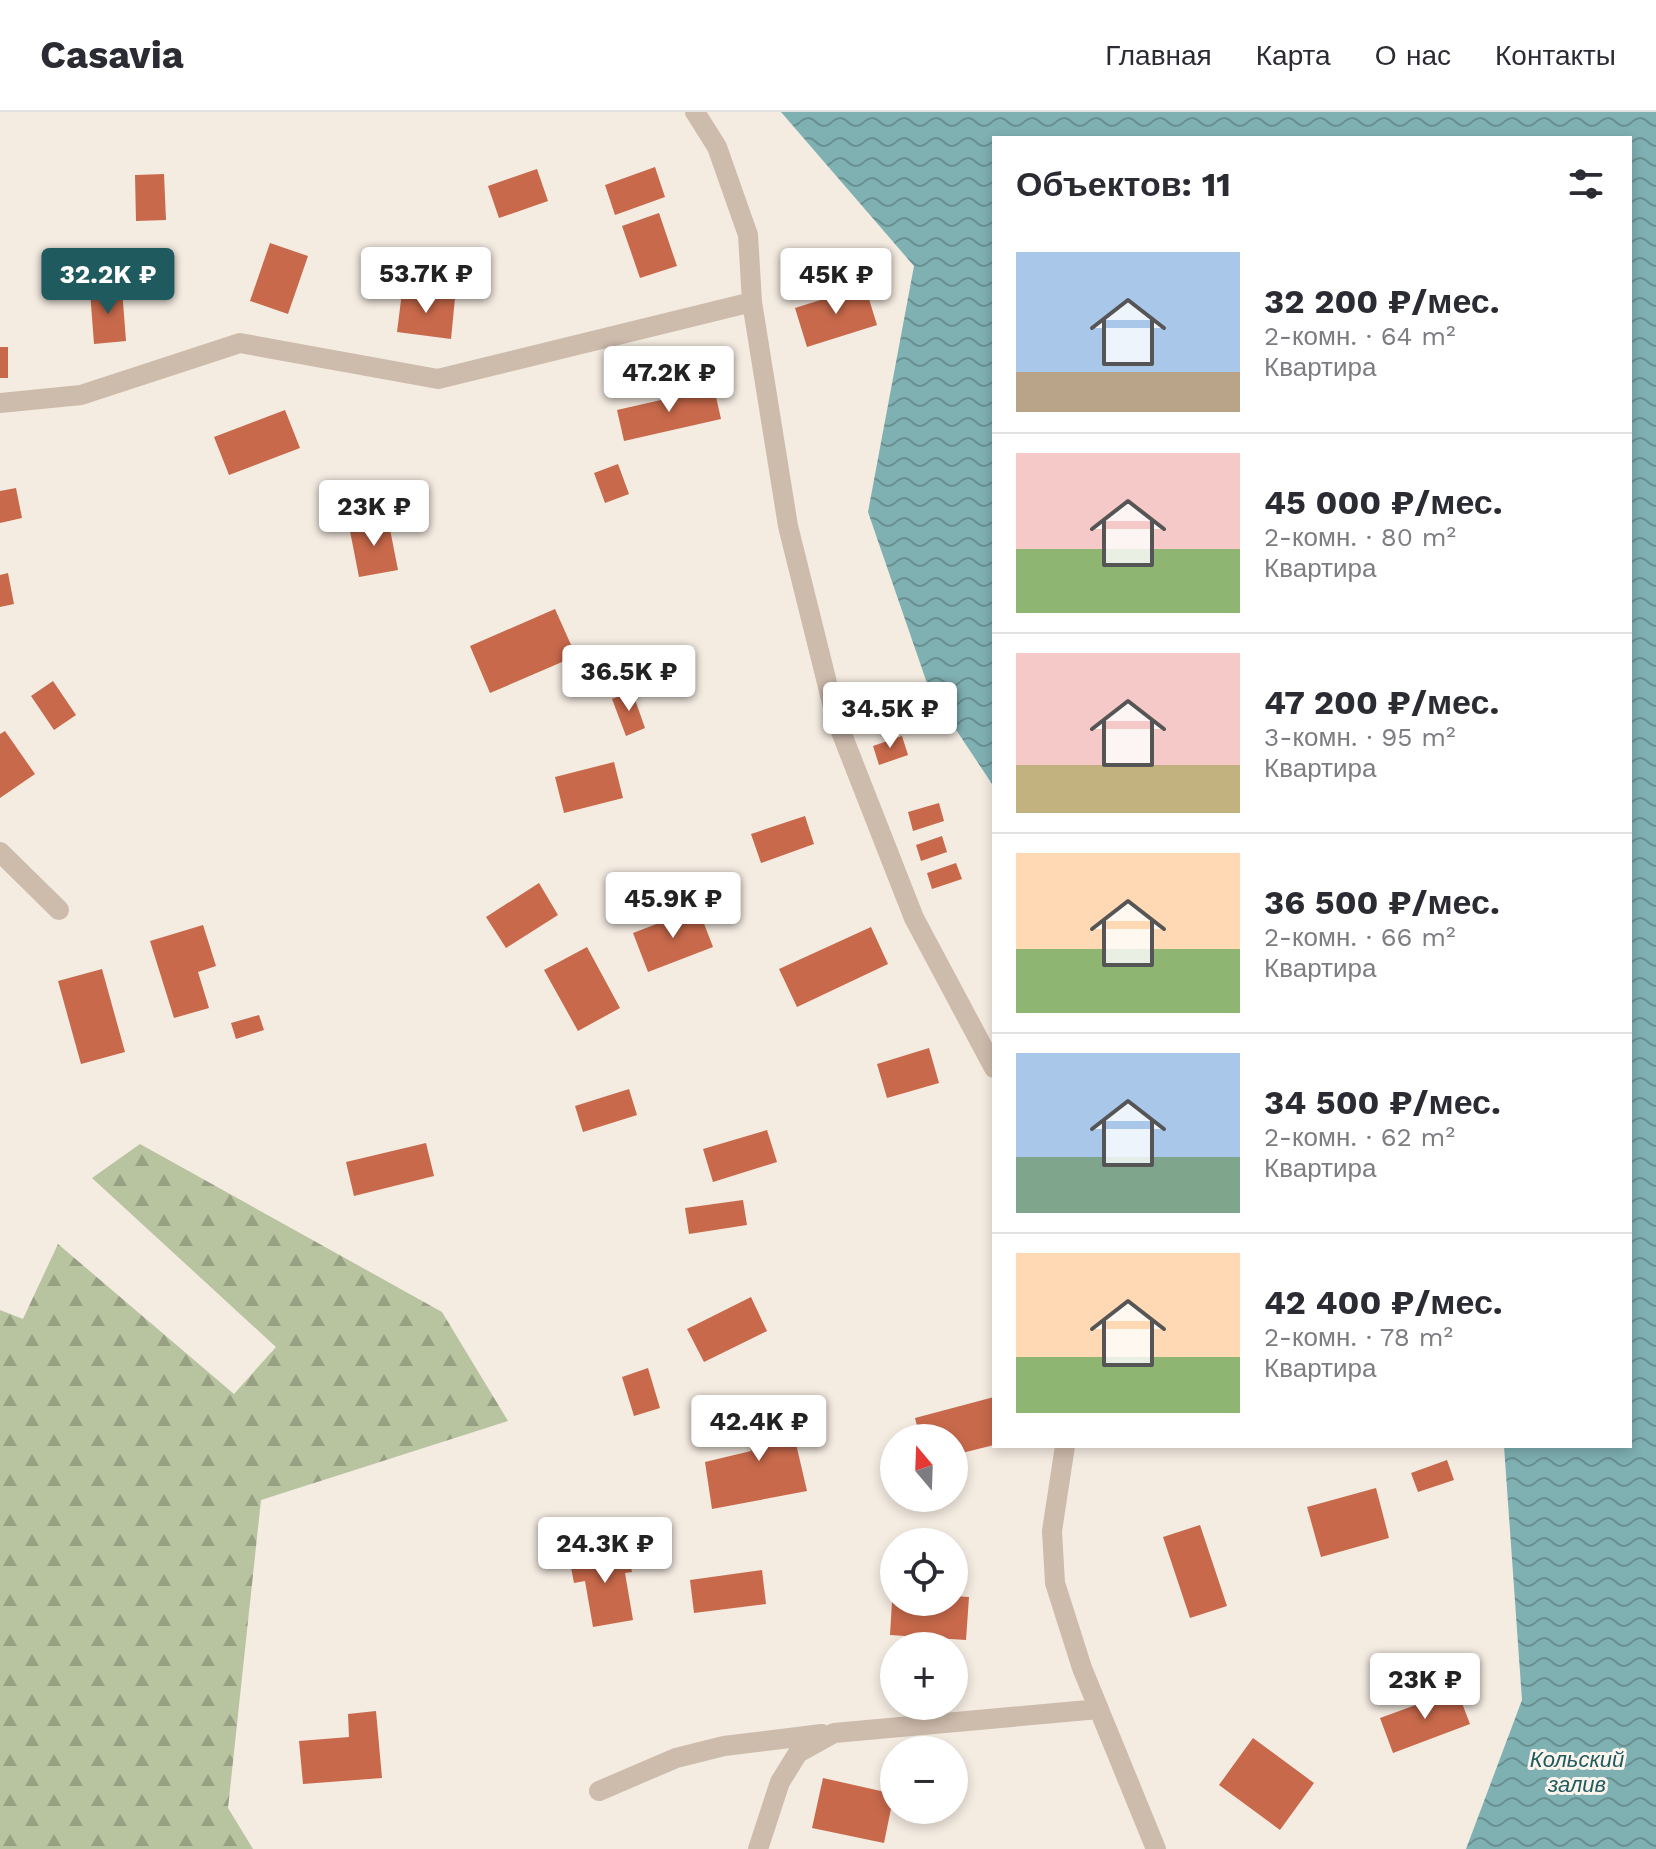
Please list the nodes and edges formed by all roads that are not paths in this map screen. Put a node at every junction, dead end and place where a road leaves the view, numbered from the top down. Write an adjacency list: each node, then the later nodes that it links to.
1 (695, 112): 2 (street)
2 (752, 302): 3 (street); 6 (street)
3 (0, 403)
4 (0, 852): 5 (street)
5 (59, 910)
6 (992, 1064)
7 (1065, 1448): 8 (street)
8 (1099, 1709): 9 (street); 12 (street)
9 (834, 1733): 10 (street); 11 (street)
10 (599, 1791)
11 (758, 1849)
12 (1156, 1849)

